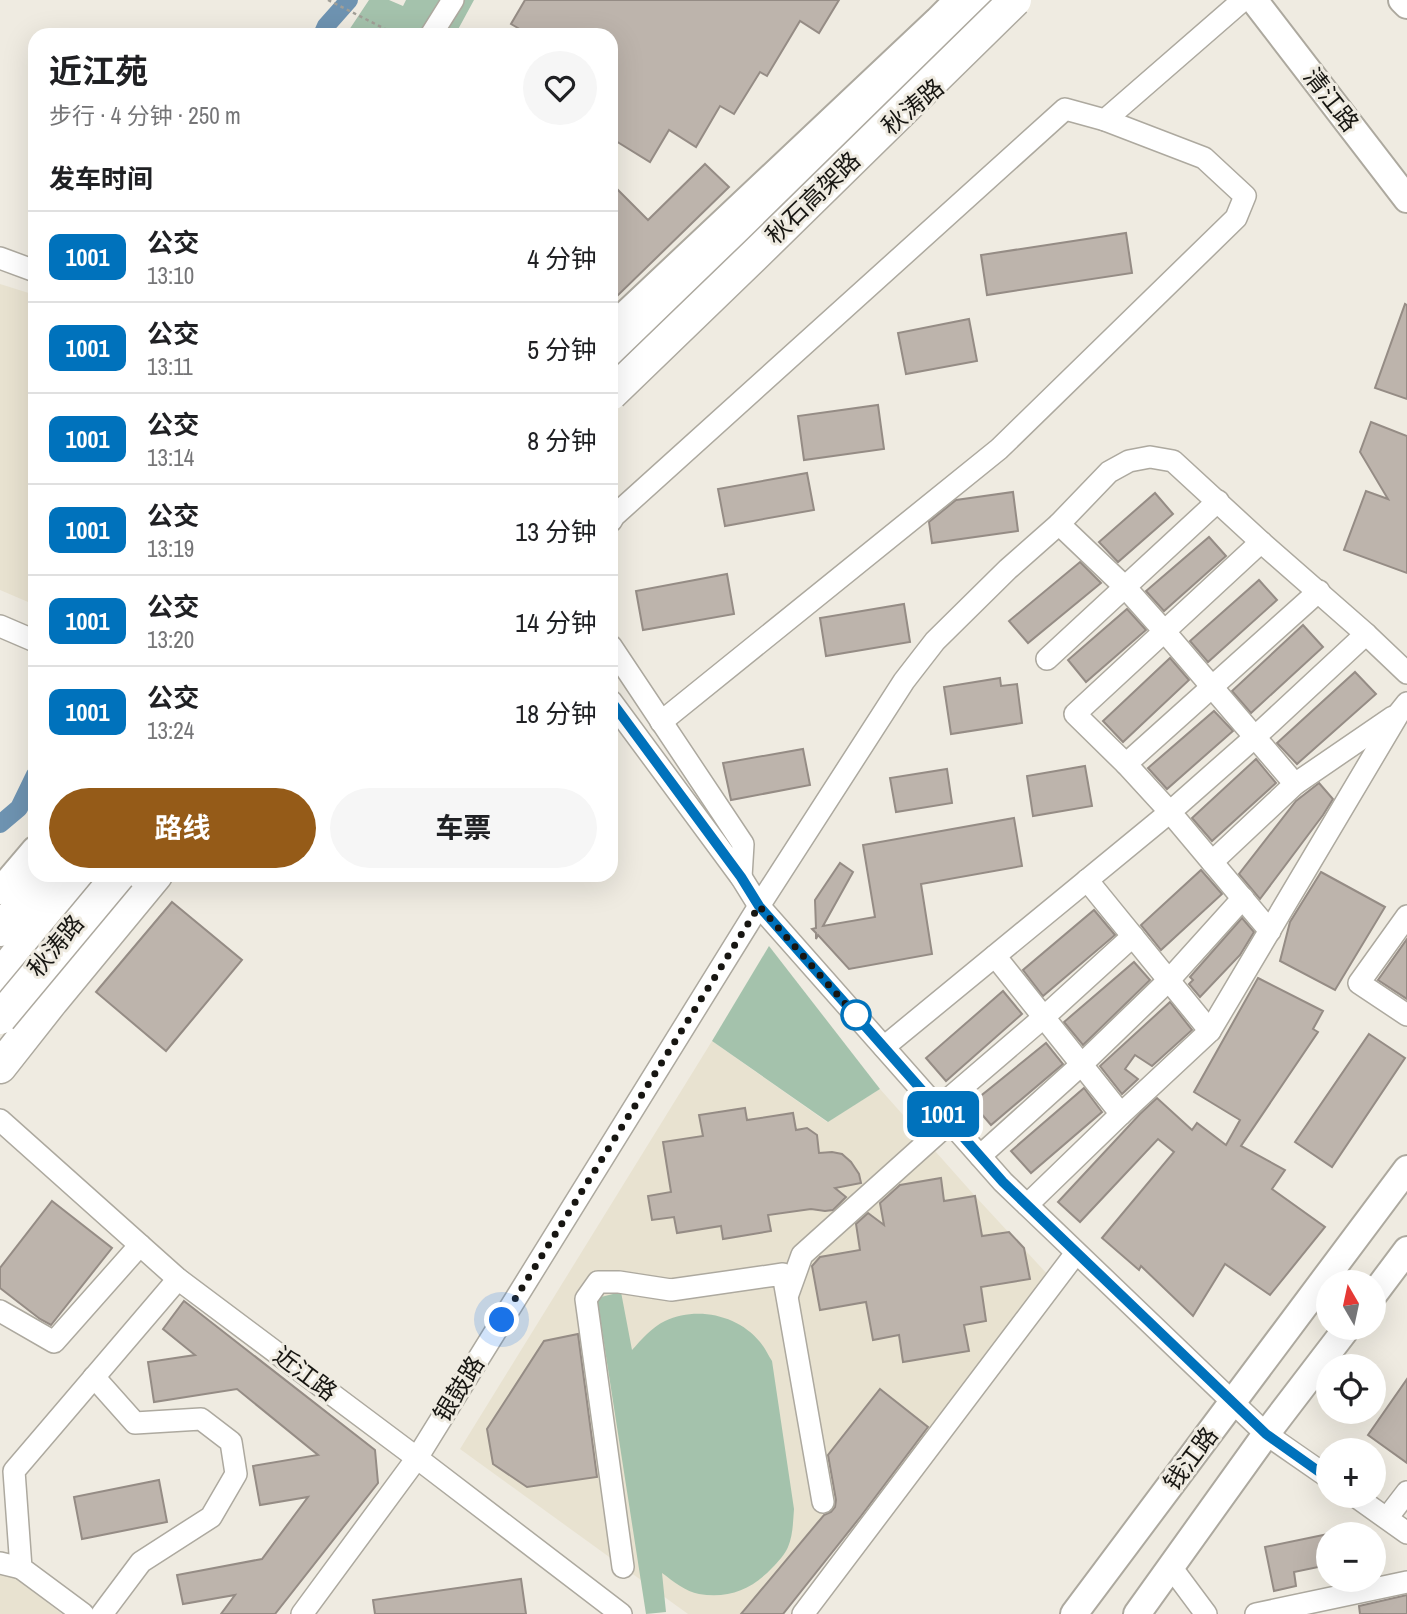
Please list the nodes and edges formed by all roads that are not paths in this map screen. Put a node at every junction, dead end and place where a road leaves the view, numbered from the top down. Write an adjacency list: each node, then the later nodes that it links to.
1 (453, 0): 10 (street)
2 (958, 0): 17 (main road, 秋涛路)
3 (983, 0): 14 (highway, 秋石高架路)
4 (1015, 0): 12 (highway, 秋石高架路, bridge)
5 (1024, 0): 20 (main road, 秋涛路)
6 (1242, 0): 11 (street)
7 (1254, 0): 13 (main road, 清江路)
8 (1402, 0): 9 (main road)
9 (1407, 5)
10 (435, 28)
11 (1105, 120): 24 (street); 39 (street)
12 (861, 151): 21 (highway, 秋石高架路, bridge); 22 (highway, bridge)
13 (1407, 199)
14 (742, 230): 18 (highway); 19 (highway, 秋石高架路)
15 (0, 258): 16 (street)
16 (28, 268)
17 (618, 321)
18 (618, 330)
19 (618, 350)
20 (618, 371)
21 (618, 387)
22 (618, 402)
23 (1218, 501): 25 (street, 银鼓路); 26 (street, 银鼓路); 27 (street)
24 (618, 513)
25 (1059, 524): 27 (street); 55 (street, 银鼓路)
26 (1261, 542): 28 (street, 银鼓路); 30 (street)
27 (1125, 587): 30 (street); 34 (street)
28 (1319, 591): 31 (street, 银鼓路); 36 (street)
29 (0, 626): 32 (street)
30 (1165, 632): 36 (street); 41 (street)
31 (1366, 634): 35 (street, 银鼓路); 40 (street)
32 (28, 638)
33 (618, 657): 39 (street)
34 (1047, 660)
35 (1407, 673)
36 (1213, 687): 40 (street); 41 (street)
37 (1403, 708): 42 (street); 58 (street)
38 (618, 710): 46 (street)
39 (661, 722): 46 (street)
40 (1255, 737): 42 (street); 43 (street)
41 (1126, 764): 43 (street)
42 (1295, 784): 45 (street)
43 (1170, 811): 45 (street); 47 (street)
44 (28, 858): 53 (main road)
45 (1212, 862): 54 (street)
46 (741, 877): 55 (street)
47 (1087, 880): 59 (street); 61 (street)
48 (41, 882): 57 (highway)
49 (57, 882): 60 (main road, 秋涛路)
50 (79, 882): 62 (highway)
51 (131, 882): 66 (highway, bridge)
52 (132, 882): 70 (highway)
53 (0, 891)
54 (1242, 898): 58 (street); 63 (street)
55 (759, 906): 68 (street); 88 (street, 银鼓路)
56 (1407, 916): 64 (street)
57 (0, 930)
58 (1270, 931): 67 (street)
59 (1133, 936): 63 (street); 65 (street)
60 (0, 952)
61 (995, 956): 65 (street); 68 (street)
62 (0, 976)
63 (1169, 981): 67 (street); 69 (street)
64 (1407, 1015)
65 (1044, 1017): 69 (street); 72 (street)
66 (0, 1019)
67 (1210, 1031): 71 (street)
68 (884, 1047): 72 (street)
69 (1081, 1065): 71 (street); 74 (street)
70 (0, 1067)
71 (1121, 1114): 76 (street)
72 (944, 1115): 74 (street); 82 (street)
73 (0, 1120): 77 (street, 近江路)
74 (980, 1156): 76 (street)
75 (1407, 1169): 86 (main road, 钱江路)
76 (1027, 1205): 79 (street)
77 (140, 1245): 81 (street, 近江路); 83 (street)
78 (1407, 1250): 80 (main road)
79 (1076, 1253): 86 (street); 106 (street)
80 (1386, 1278)
81 (178, 1279): 85 (street); 88 (street, 近江路)
82 (787, 1296): 91 (street); 96 (street)
83 (0, 1311)
84 (1338, 1340): 87 (main road, 钱江路)
85 (94, 1377): 98 (street); 103 (street)
86 (1233, 1403): 87 (street); 107 (main road, 钱江路)
87 (1266, 1434): 89 (street); 97 (main road, 钱江路)
88 (417, 1458): 104 (street, 银鼓路); 105 (street, 近江路)
89 (1316, 1469)
90 (1407, 1492): 93 (street)
91 (823, 1502)
92 (1372, 1508): 93 (street)
93 (1387, 1518): 94 (street)
94 (1407, 1533)
95 (0, 1563): 98 (street)
96 (623, 1567)
97 (1171, 1567): 108 (main road, 钱江路); 109 (street)
98 (21, 1568): 102 (street)
99 (1407, 1583): 100 (street)
100 (1347, 1605): 101 (street)
101 (1289, 1611): 110 (street)
102 (83, 1614)
103 (102, 1614)
104 (302, 1614)
105 (621, 1614)
106 (803, 1614)
107 (1074, 1614)
108 (1137, 1614)
109 (1206, 1614)
110 (1256, 1614)

